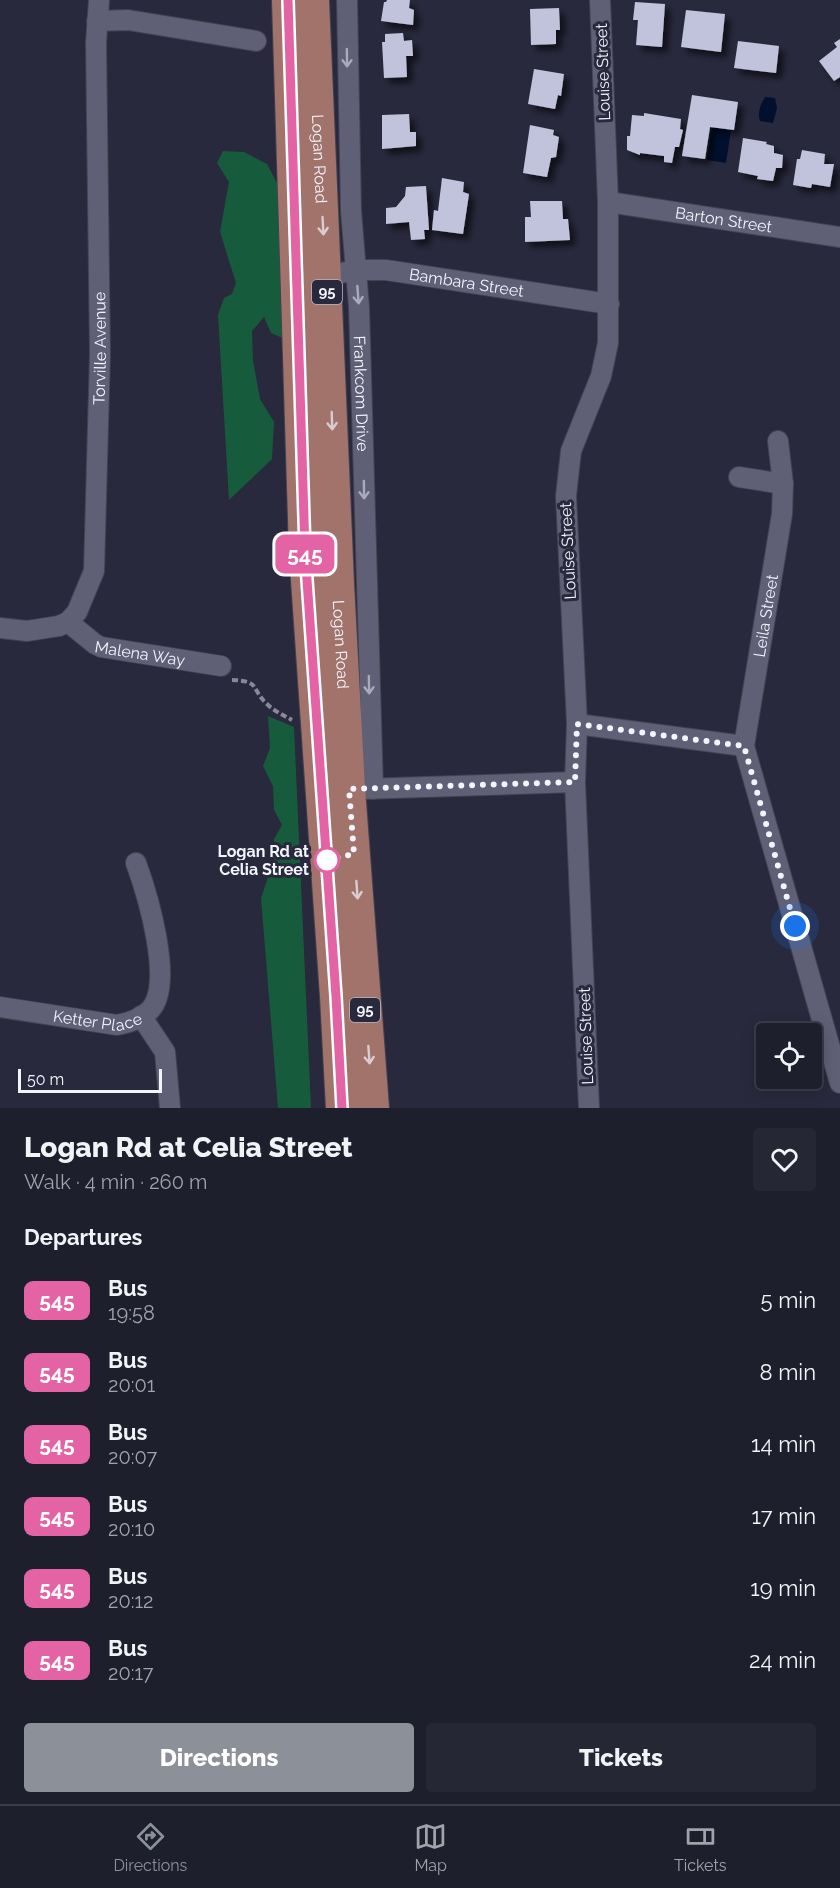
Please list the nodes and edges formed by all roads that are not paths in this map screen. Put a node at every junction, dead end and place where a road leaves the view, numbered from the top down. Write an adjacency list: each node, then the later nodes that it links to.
1 (99, 0): 6 (street, Torville Avenue)
2 (288, 0): 27 (main road, Logan Road / 95)
3 (313, 0): 10 (main road, Logan Road / 95, one-way to 10)
4 (346, 0): 10 (street, one-way to 10)
5 (600, 0): 8 (street, Louise Street)
6 (97, 21): 7 (street); 15 (street, Torville Avenue)
7 (256, 41)
8 (608, 202): 9 (street, Barton Street); 11 (street, Louise Street)
9 (840, 237)
10 (341, 273): 11 (street, Bambara Street); 21 (main road, Logan Road / 95, one-way to 21)
11 (609, 304): 18 (street, Louise Street)
12 (778, 441): 14 (street, Leila Street)
13 (739, 477): 14 (street)
14 (783, 484): 19 (street, Leila Street)
15 (68, 621): 16 (street); 17 (street, Malena Way)
16 (0, 628)
17 (220, 666)
18 (577, 724): 19 (street); 20 (street, Louise Street)
19 (744, 746): 25 (street)
20 (575, 782): 21 (street); 29 (street, Louise Street)
21 (361, 789): 28 (main road, Logan Road / 95, one-way to 28)
22 (136, 863): 24 (street, Ketter Place)
23 (0, 1008): 24 (street, Ketter Place)
24 (141, 1016): 26 (street)
25 (840, 1083)
26 (170, 1108)
27 (342, 1108)
28 (373, 1108)
29 (589, 1108)

